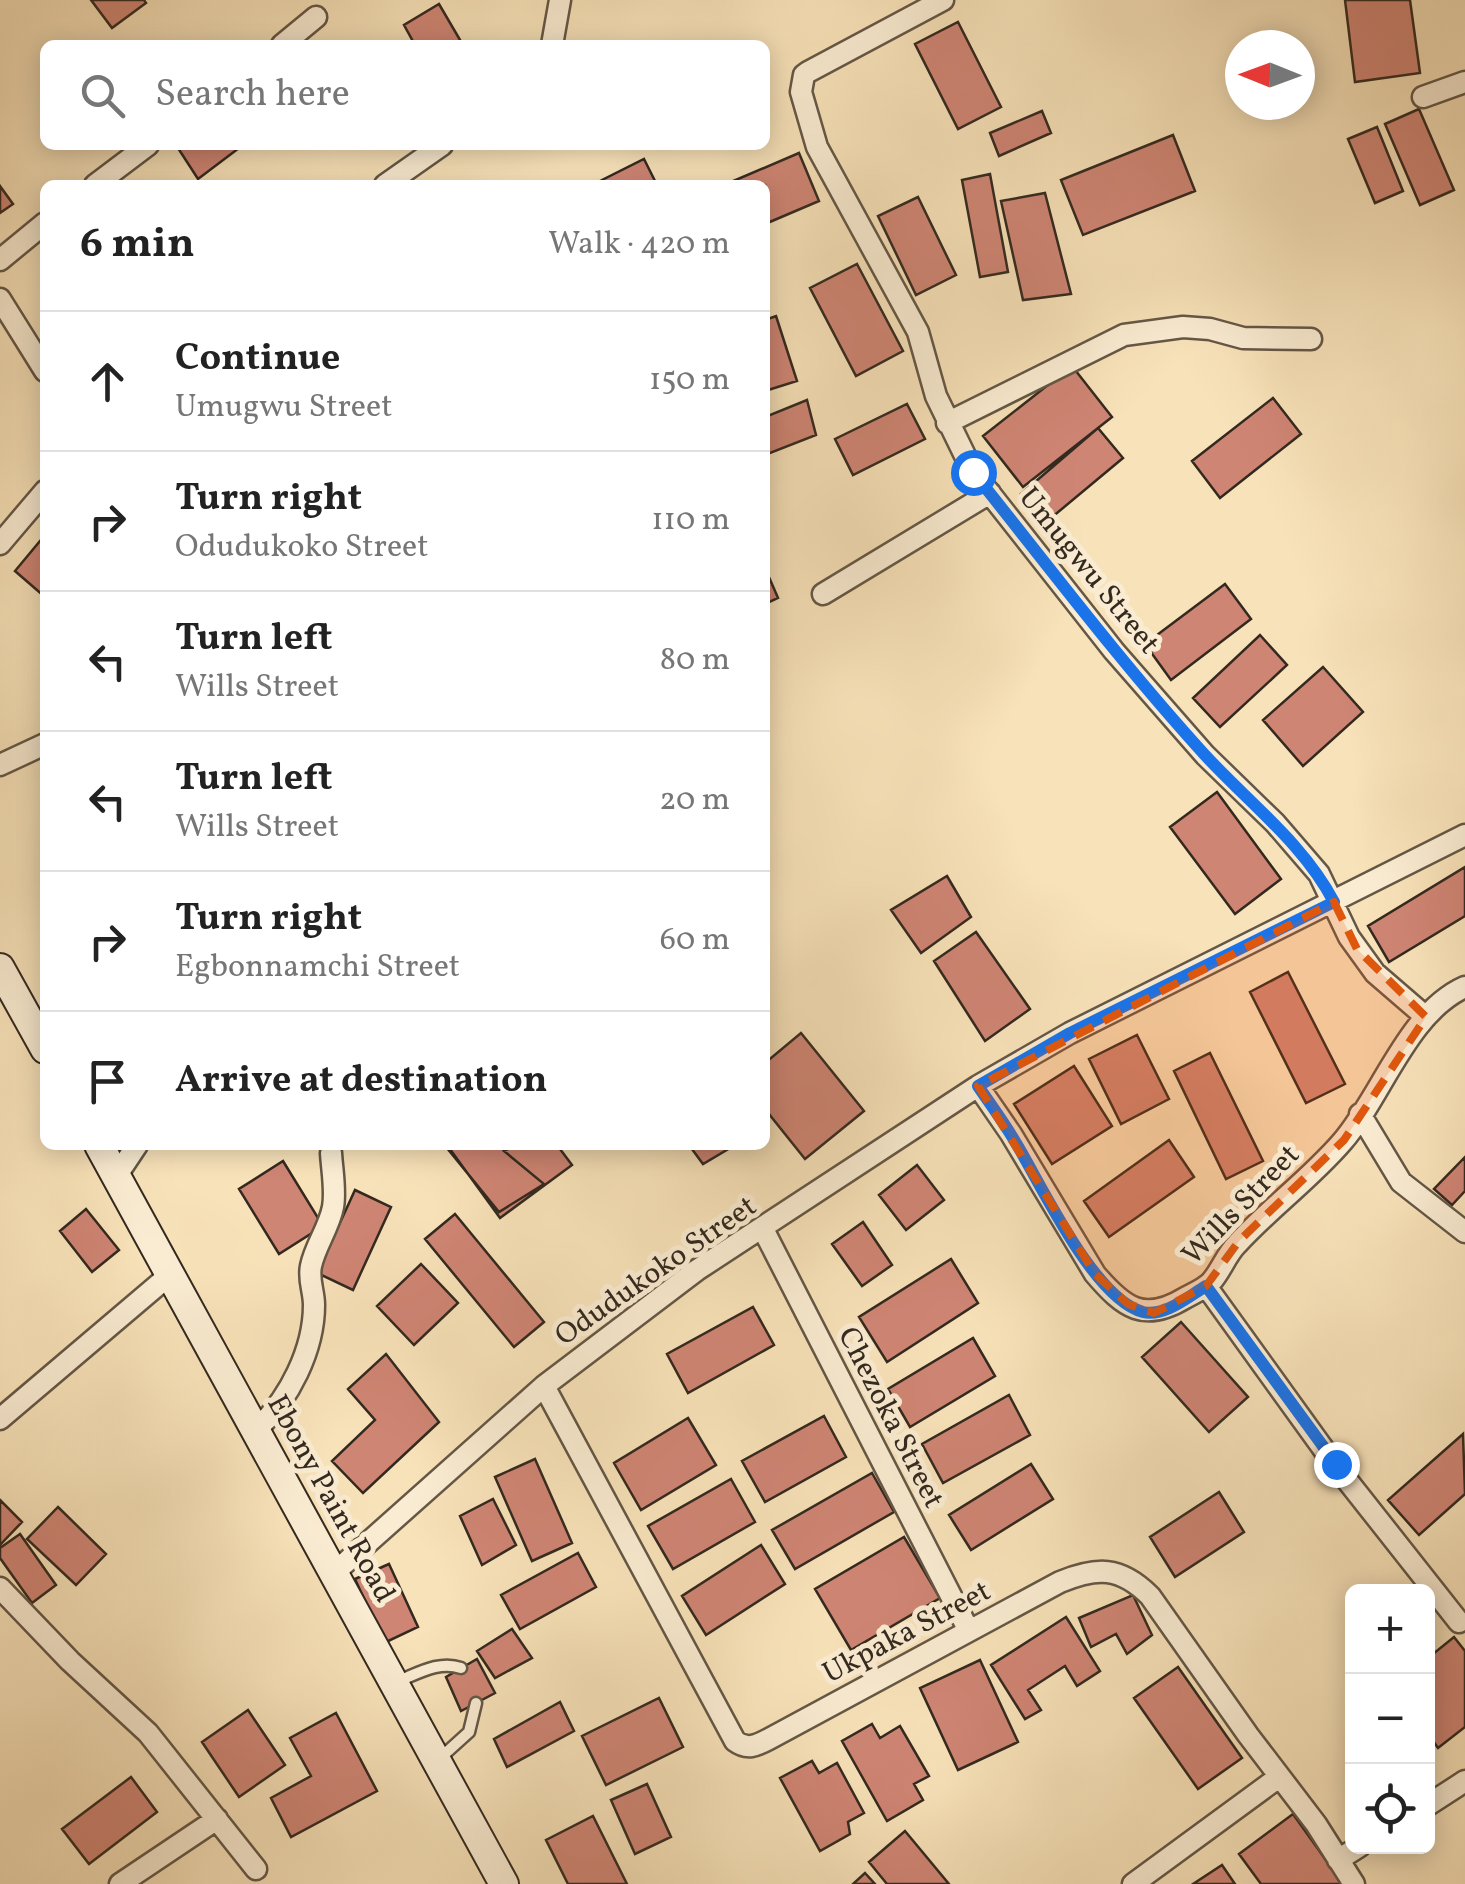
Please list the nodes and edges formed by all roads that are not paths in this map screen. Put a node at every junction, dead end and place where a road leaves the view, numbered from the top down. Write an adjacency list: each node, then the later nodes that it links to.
1 (560, 0): 5 (street)
2 (943, 0): 17 (street, Umugwu Street)
3 (316, 16): 4 (street)
4 (288, 40)
5 (553, 40)
6 (1465, 82): 7 (street)
7 (1423, 97)
8 (141, 150): 10 (street)
9 (435, 150): 11 (street)
10 (102, 180)
11 (393, 180)
12 (40, 227): 13 (street)
13 (0, 260)
14 (0, 300): 16 (street)
15 (1310, 339): 17 (street)
16 (40, 363)
17 (947, 423): 18 (street, Umugwu Street)
18 (990, 494): 21 (street); 25 (street, Umugwu Street)
19 (40, 497): 20 (street)
20 (0, 544)
21 (823, 594)
22 (40, 746): 23 (street)
23 (0, 765)
24 (1465, 835): 25 (street, Odudukoko Street)
25 (1334, 902): 28 (street, Umugwu Street); 30 (street, Odudukoko Street)
26 (0, 968): 29 (street)
27 (1465, 988): 28 (street, Wills Street)
28 (1426, 1017): 31 (street, Wills Street)
29 (40, 1039)
30 (978, 1086): 36 (street, Odudukoko Street); 39 (street, Wills Street)
31 (1360, 1114): 37 (street); 39 (street, Wills Street)
32 (102, 1150): 35 (street, Ebony Paint Road)
33 (134, 1150): 35 (street)
34 (331, 1153): 42 (street)
35 (117, 1175): 38 (street, Ebony Paint Road)
36 (763, 1229): 40 (street, Odudukoko Street); 46 (street, Chezoka Street)
37 (1465, 1232)
38 (172, 1274): 41 (street); 42 (street, Ebony Paint Road)
39 (1206, 1286): 45 (street)
40 (544, 1386): 43 (street, Odudukoko Street); 46 (street, Ukpaka Street)
41 (0, 1419)
42 (257, 1429): 43 (street, Ebony Paint Road)
43 (335, 1572): 48 (street, Ebony Paint Road)
44 (0, 1588): 54 (street)
45 (1459, 1622)
46 (969, 1632): 51 (street, Ukpaka Street)
47 (461, 1668): 48 (lane)
48 (395, 1682): 50 (street, Ebony Paint Road)
49 (476, 1703): 50 (lane)
50 (438, 1761): 59 (street, Ebony Paint Road)
51 (1279, 1777): 56 (street, Ukpaka Street); 60 (street)
52 (1465, 1781): 53 (street)
53 (1435, 1800)
54 (217, 1820): 57 (street); 58 (street)
55 (1347, 1854): 56 (street)
56 (1338, 1860): 61 (street, Ukpaka Street)
57 (256, 1869)
58 (120, 1884)
59 (504, 1884)
60 (1133, 1884)
61 (1354, 1884)

